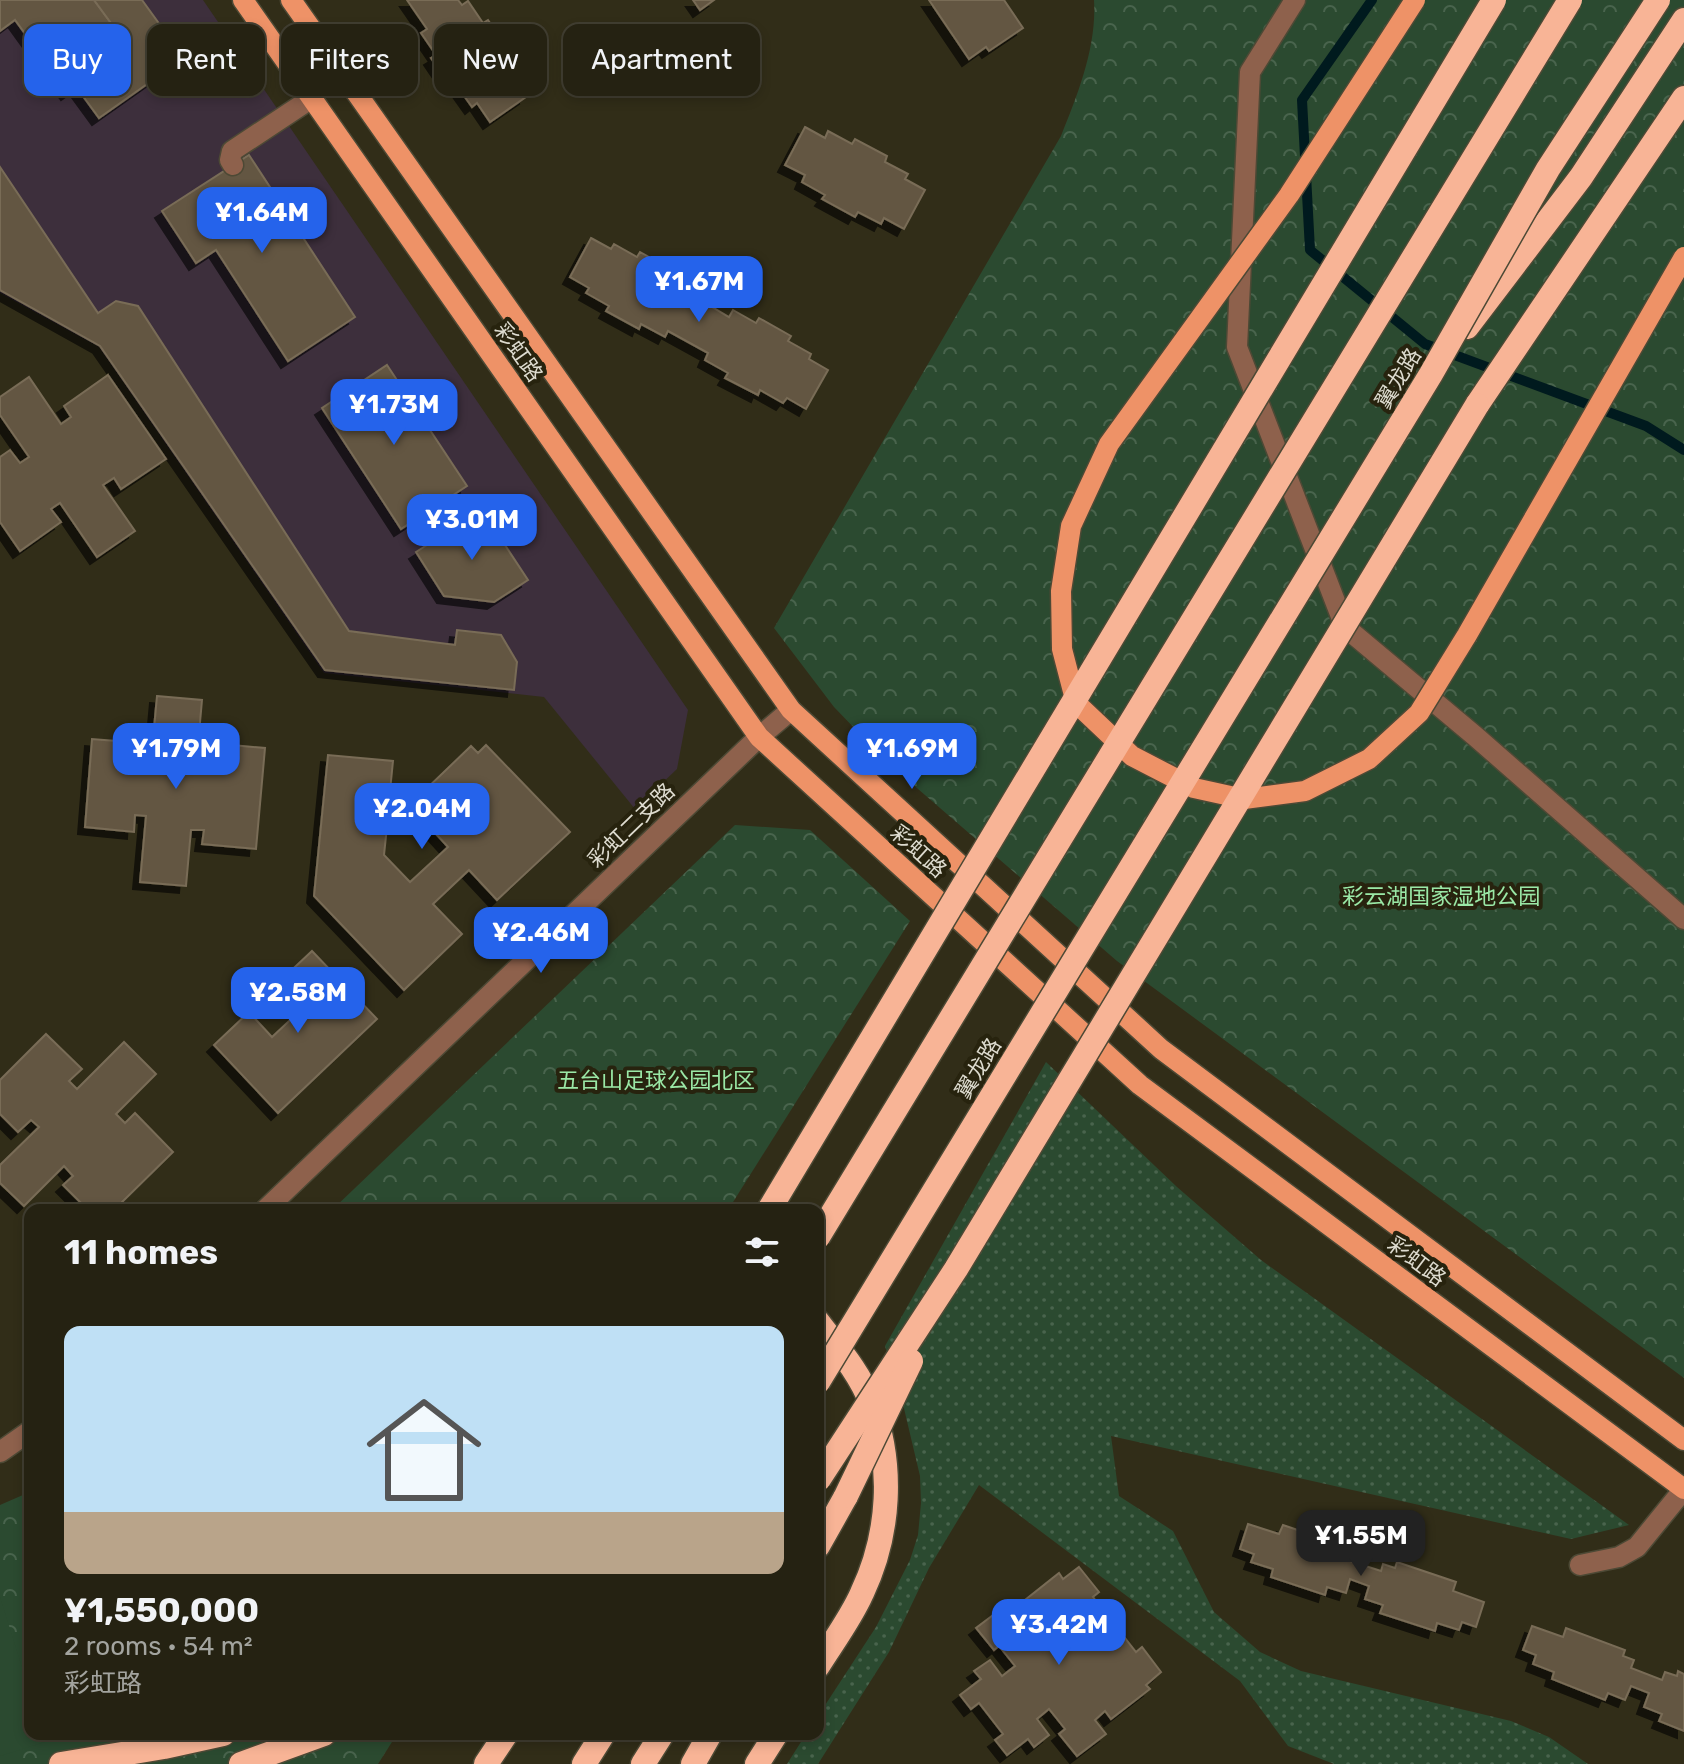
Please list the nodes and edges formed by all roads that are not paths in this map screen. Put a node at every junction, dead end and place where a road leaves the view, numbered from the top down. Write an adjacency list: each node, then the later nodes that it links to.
1 (243, 0): 9 (main road, 彩虹路)
2 (291, 0): 14 (main road, 彩虹路)
3 (1295, 0): 16 (street)
4 (1415, 0): 12 (main road, bridge)
5 (1494, 0): 18 (highway, bridge)
6 (1570, 0): 19 (highway, bridge)
7 (1658, 0): 13 (highway, 翼龙路, bridge)
8 (1684, 20): 13 (highway, bridge)
9 (312, 98): 11 (street); 15 (main road, 彩虹路)
10 (1684, 98): 20 (highway, bridge)
11 (233, 165)
12 (1684, 257)
13 (1431, 374): 22 (highway, 翼龙路, bridge)
14 (791, 710): 15 (street, 彩虹二支路); 24 (main road, 彩虹路)
15 (759, 737): 17 (street, 彩虹二支路); 27 (main road, 彩虹路)
16 (1684, 919)
17 (271, 1204)
18 (773, 1204)
19 (824, 1227)
20 (956, 1269): 26 (highway, bridge); 28 (highway, bridge)
21 (824, 1330): 30 (highway)
22 (824, 1372)
23 (24, 1435): 25 (street)
24 (1684, 1440)
25 (0, 1452)
26 (824, 1472)
27 (1684, 1489): 29 (street)
28 (824, 1535)
29 (1580, 1565)
30 (824, 1656)
31 (196, 1740): 38 (highway)
32 (307, 1740): 39 (highway)
33 (502, 1740): 40 (highway)
34 (599, 1740): 41 (highway)
35 (658, 1740): 42 (highway)
36 (707, 1740): 43 (highway)
37 (772, 1740): 44 (highway)
38 (61, 1764)
39 (241, 1764)
40 (486, 1764)
41 (584, 1764)
42 (643, 1764)
43 (693, 1764)
44 (757, 1764)

